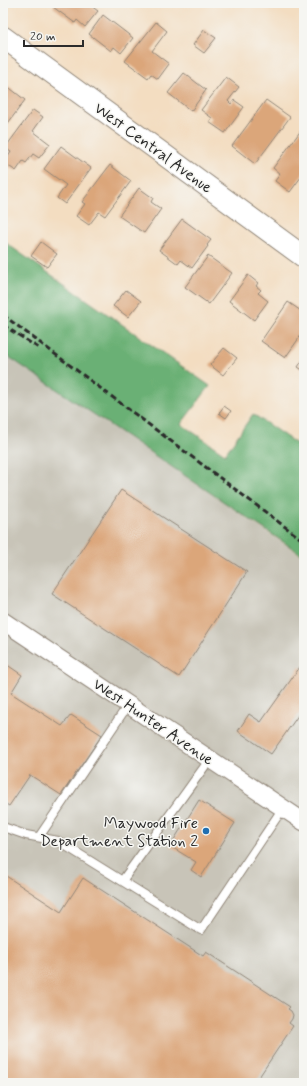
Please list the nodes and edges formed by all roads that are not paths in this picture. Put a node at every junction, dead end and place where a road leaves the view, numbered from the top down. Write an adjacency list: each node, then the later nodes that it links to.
1 (3, 37): 2 (street, West Central Avenue)
2 (304, 257)
3 (3, 621): 4 (street, West Hunter Avenue)
4 (128, 705): 5 (street, West Hunter Avenue); 9 (lane)
5 (210, 759): 6 (street, West Hunter Avenue); 10 (lane)
6 (283, 808): 7 (street, West Hunter Avenue); 10 (lane)
7 (304, 822)
8 (3, 827): 9 (lane)
9 (39, 837): 10 (lane)
10 (122, 881)

